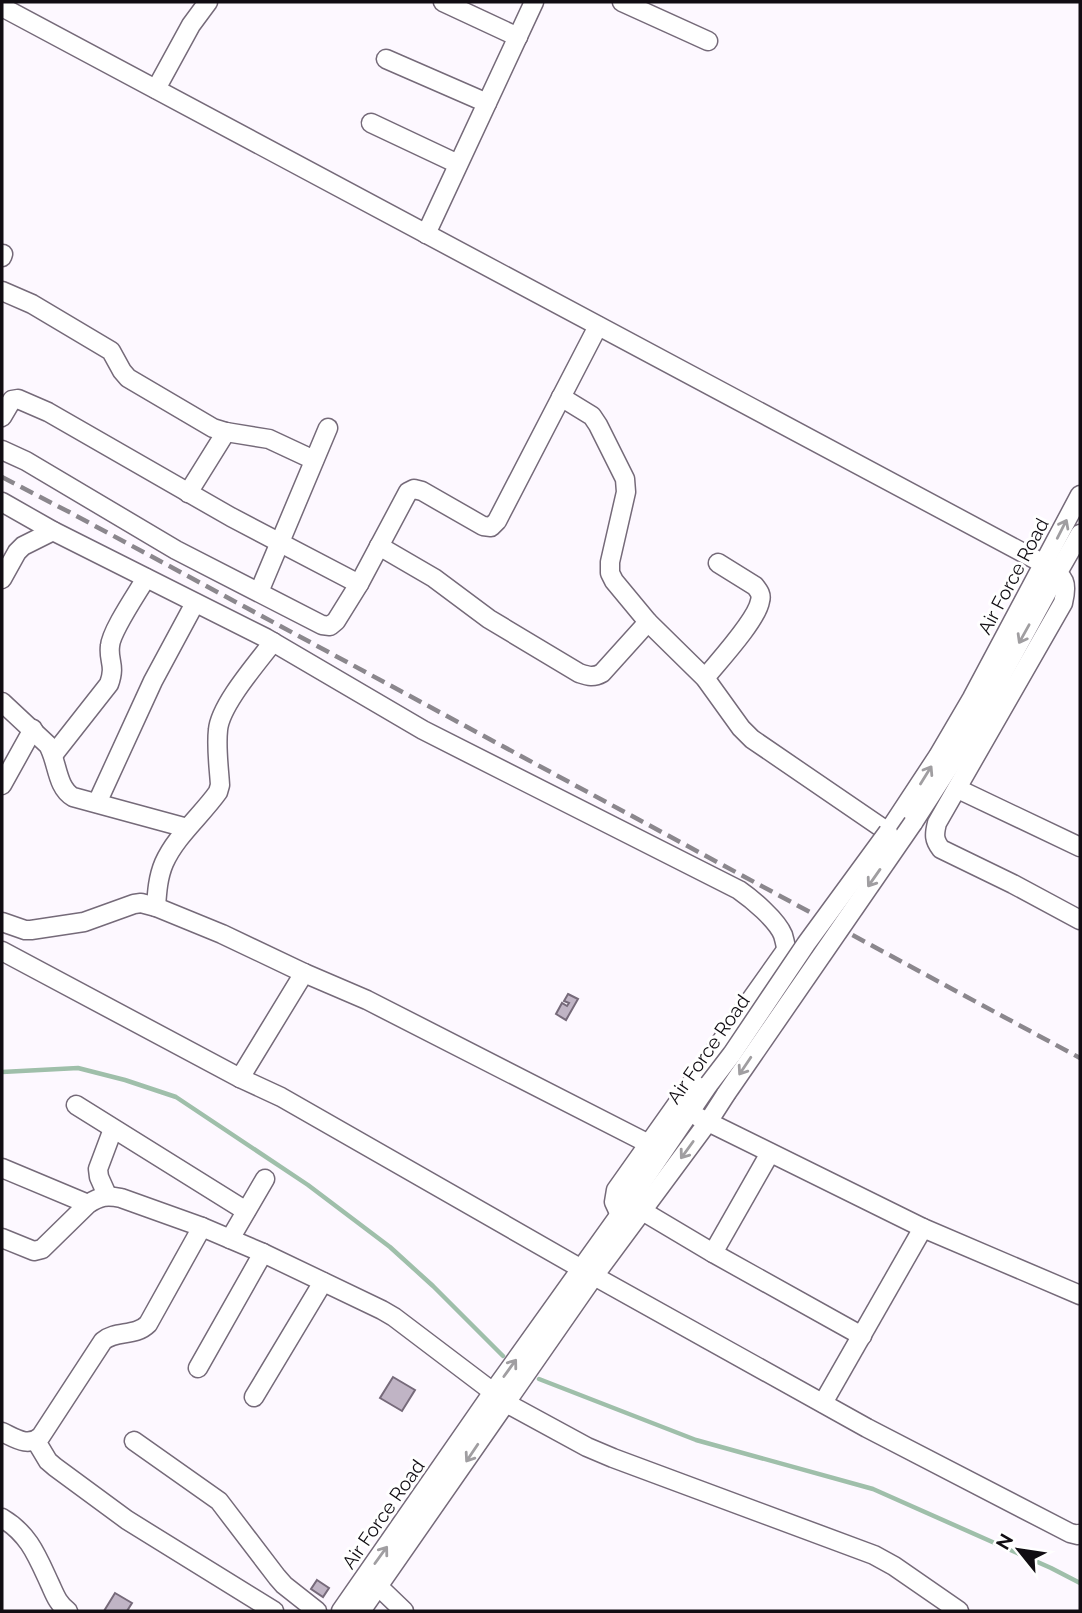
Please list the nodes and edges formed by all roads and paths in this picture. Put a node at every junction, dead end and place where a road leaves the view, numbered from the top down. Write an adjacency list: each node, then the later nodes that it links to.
1 (208, 2): 9 (street)
2 (443, 2): 6 (street)
3 (534, 2): 6 (street)
4 (622, 2): 7 (street)
5 (4, 5): 9 (street)
6 (518, 37): 10 (street)
7 (708, 41)
8 (386, 59): 10 (street)
9 (156, 89): 13 (street)
10 (487, 103): 12 (street)
11 (371, 124): 12 (street)
12 (458, 164): 13 (street)
13 (426, 234): 15 (street)
14 (2, 291): 19 (street)
15 (598, 326): 16 (street); 30 (street)
16 (561, 397): 28 (street); 36 (street)
17 (2, 417): 22 (street)
18 (328, 428): 21 (street)
19 (226, 432): 21 (street); 22 (street)
20 (2, 450): 34 (street)
21 (314, 460): 27 (street)
22 (188, 493): 27 (street)
23 (1080, 495): 30 (street, Air Force Road, one-way to 23)
24 (2, 502): 25 (street)
25 (53, 531): 31 (street); 32 (street)
26 (1080, 534): 30 (street, Air Force Road)
27 (281, 542): 33 (street); 34 (street)
28 (379, 546): 33 (street); 36 (street)
29 (718, 563): 38 (street)
30 (1050, 569): 43 (street); 46 (street, Air Force Road, one-way to 30); 58 (street, Air Force Road, one-way to 58, bridge)
31 (146, 578): 35 (street); 41 (street)
32 (2, 579)
33 (359, 584): 34 (street)
34 (259, 592)
35 (195, 603): 37 (street); 44 (street)
36 (648, 622): 38 (street)
37 (273, 642): 45 (street); 51 (street)
38 (705, 678): 46 (street)
39 (2, 702): 40 (street)
40 (33, 730): 41 (street); 42 (street)
41 (54, 754): 44 (street)
42 (2, 785)
43 (958, 789): 47 (street); 49 (street)
44 (97, 803): 45 (street)
45 (187, 828): 48 (street)
46 (888, 832): 53 (street, Air Force Road, bridge)
47 (1080, 847)
48 (156, 907): 50 (street); 54 (street)
49 (1080, 920)
50 (2, 922)
51 (786, 950): 53 (street); 60 (street)
52 (2, 951): 55 (street)
53 (790, 969): 57 (street, Air Force Road, bridge)
54 (304, 973): 55 (street); 60 (street)
55 (240, 1078): 74 (street)
56 (76, 1105): 59 (street)
57 (689, 1112): 58 (street); 66 (street, Air Force Road)
58 (708, 1122): 61 (street); 66 (street, Air Force Road, one-way to 66)
59 (113, 1129): 64 (street); 67 (street)
60 (649, 1144): 66 (street)
61 (769, 1153): 69 (street); 73 (street)
62 (2, 1168): 65 (street)
63 (265, 1179): 67 (street)
64 (107, 1195): 65 (street); 68 (street)
65 (88, 1204): 70 (street)
66 (630, 1210): 73 (street); 74 (street, Air Force Road)
67 (246, 1211): 71 (street)
68 (202, 1227): 71 (street); 83 (street)
69 (923, 1228): 76 (street); 77 (street)
70 (2, 1238)
71 (230, 1239): 72 (street)
72 (262, 1253): 75 (street); 78 (street)
73 (713, 1253): 77 (street)
74 (588, 1272): 80 (street, Air Force Road); 81 (street)
75 (323, 1282): 79 (street); 80 (street)
76 (1080, 1295)
77 (862, 1336): 81 (street)
78 (198, 1368)
79 (254, 1397)
80 (499, 1397): 87 (street, Air Force Road, one-way to 87); 91 (street, Air Force Road, one-way to 80); 94 (street)
81 (823, 1403): 86 (street)
82 (2, 1432): 83 (street)
83 (36, 1441): 89 (street)
84 (134, 1441): 90 (street)
85 (2, 1518): 88 (street)
86 (1079, 1540)
87 (379, 1587): 92 (street, Air Force Road); 93 (street)
88 (68, 1611)
89 (274, 1611)
90 (317, 1611)
91 (341, 1611)
92 (361, 1611)
93 (404, 1611)
94 (959, 1611)

